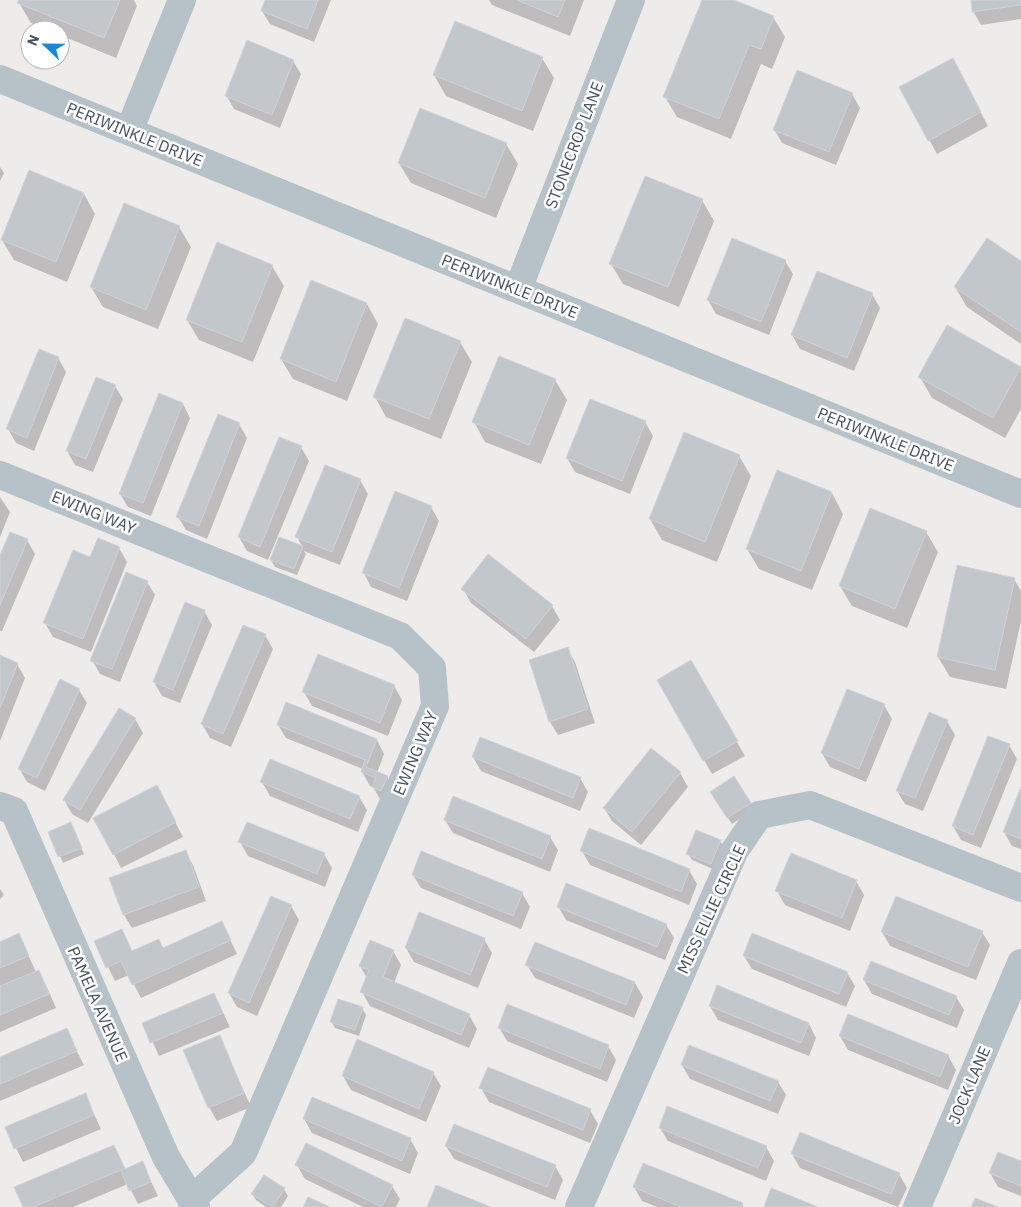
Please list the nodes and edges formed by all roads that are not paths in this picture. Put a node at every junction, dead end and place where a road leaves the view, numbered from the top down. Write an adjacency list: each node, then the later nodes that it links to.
1 (182, 0): 4 (street)
2 (631, 0): 5 (street, STONECROP LANE)
3 (0, 79): 4 (street, PERIWINKLE DRIVE)
4 (129, 131): 5 (street, PERIWINKLE DRIVE)
5 (518, 289): 7 (street, PERIWINKLE DRIVE)
6 (0, 475): 11 (street, EWING WAY)
7 (1021, 494)
8 (0, 806): 11 (street, PAMELA AVENUE)
9 (1021, 888): 12 (street, MISS ELLIE CIRCLE)
10 (1021, 964): 13 (street, JOCK LANE)
11 (193, 1204)
12 (580, 1207)
13 (917, 1207)

